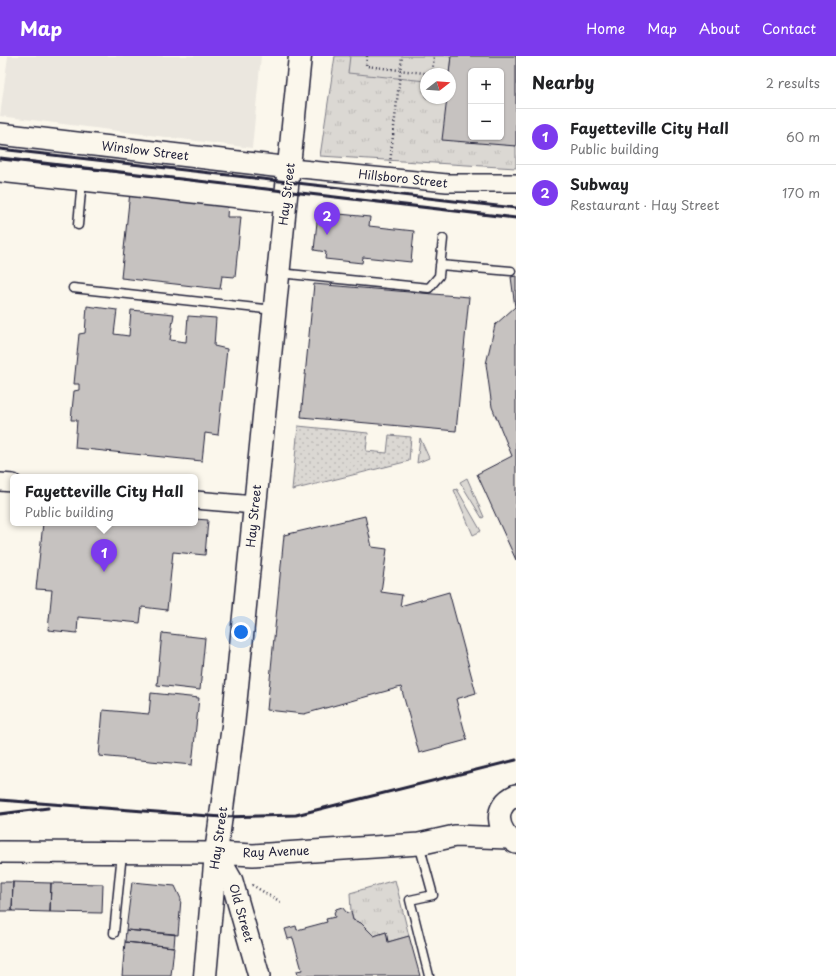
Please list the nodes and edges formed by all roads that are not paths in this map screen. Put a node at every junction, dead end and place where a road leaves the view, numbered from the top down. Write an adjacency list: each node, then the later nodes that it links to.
1 (300, 56): 3 (main road, Hay Street)
2 (0, 134): 3 (street, Winslow Street)
3 (290, 168): 6 (street, Hillsboro Street); 7 (main road, Hay Street)
4 (0, 171): 5 (street)
5 (82, 180): 7 (street); 8 (lane)
6 (516, 183)
7 (285, 202): 12 (main road, Hay Street)
8 (78, 225)
9 (443, 239): 10 (lane)
10 (440, 265): 11 (lane); 12 (lane)
11 (511, 271)
12 (278, 273): 14 (main road, Hay Street)
13 (73, 288): 14 (lane)
14 (274, 310): 18 (main road, Hay Street)
15 (0, 482): 16 (street)
16 (10, 483)
17 (198, 500): 18 (street)
18 (255, 505): 26 (main road, Hay Street)
19 (516, 795): 20 (street)
20 (500, 813): 21 (street, Ray Avenue); 22 (street)
21 (455, 836): 22 (street, Ray Avenue); 23 (street, Ray Avenue)
22 (512, 841)
23 (419, 844): 26 (street, Ray Avenue); 30 (lane)
24 (0, 852): 25 (street, Ray Avenue)
25 (122, 852): 26 (street, Ray Avenue); 27 (lane)
26 (216, 853): 28 (main road, Hay Street); 29 (street, Old Street)
27 (114, 933)
28 (205, 976)
29 (259, 976)
30 (429, 976)

